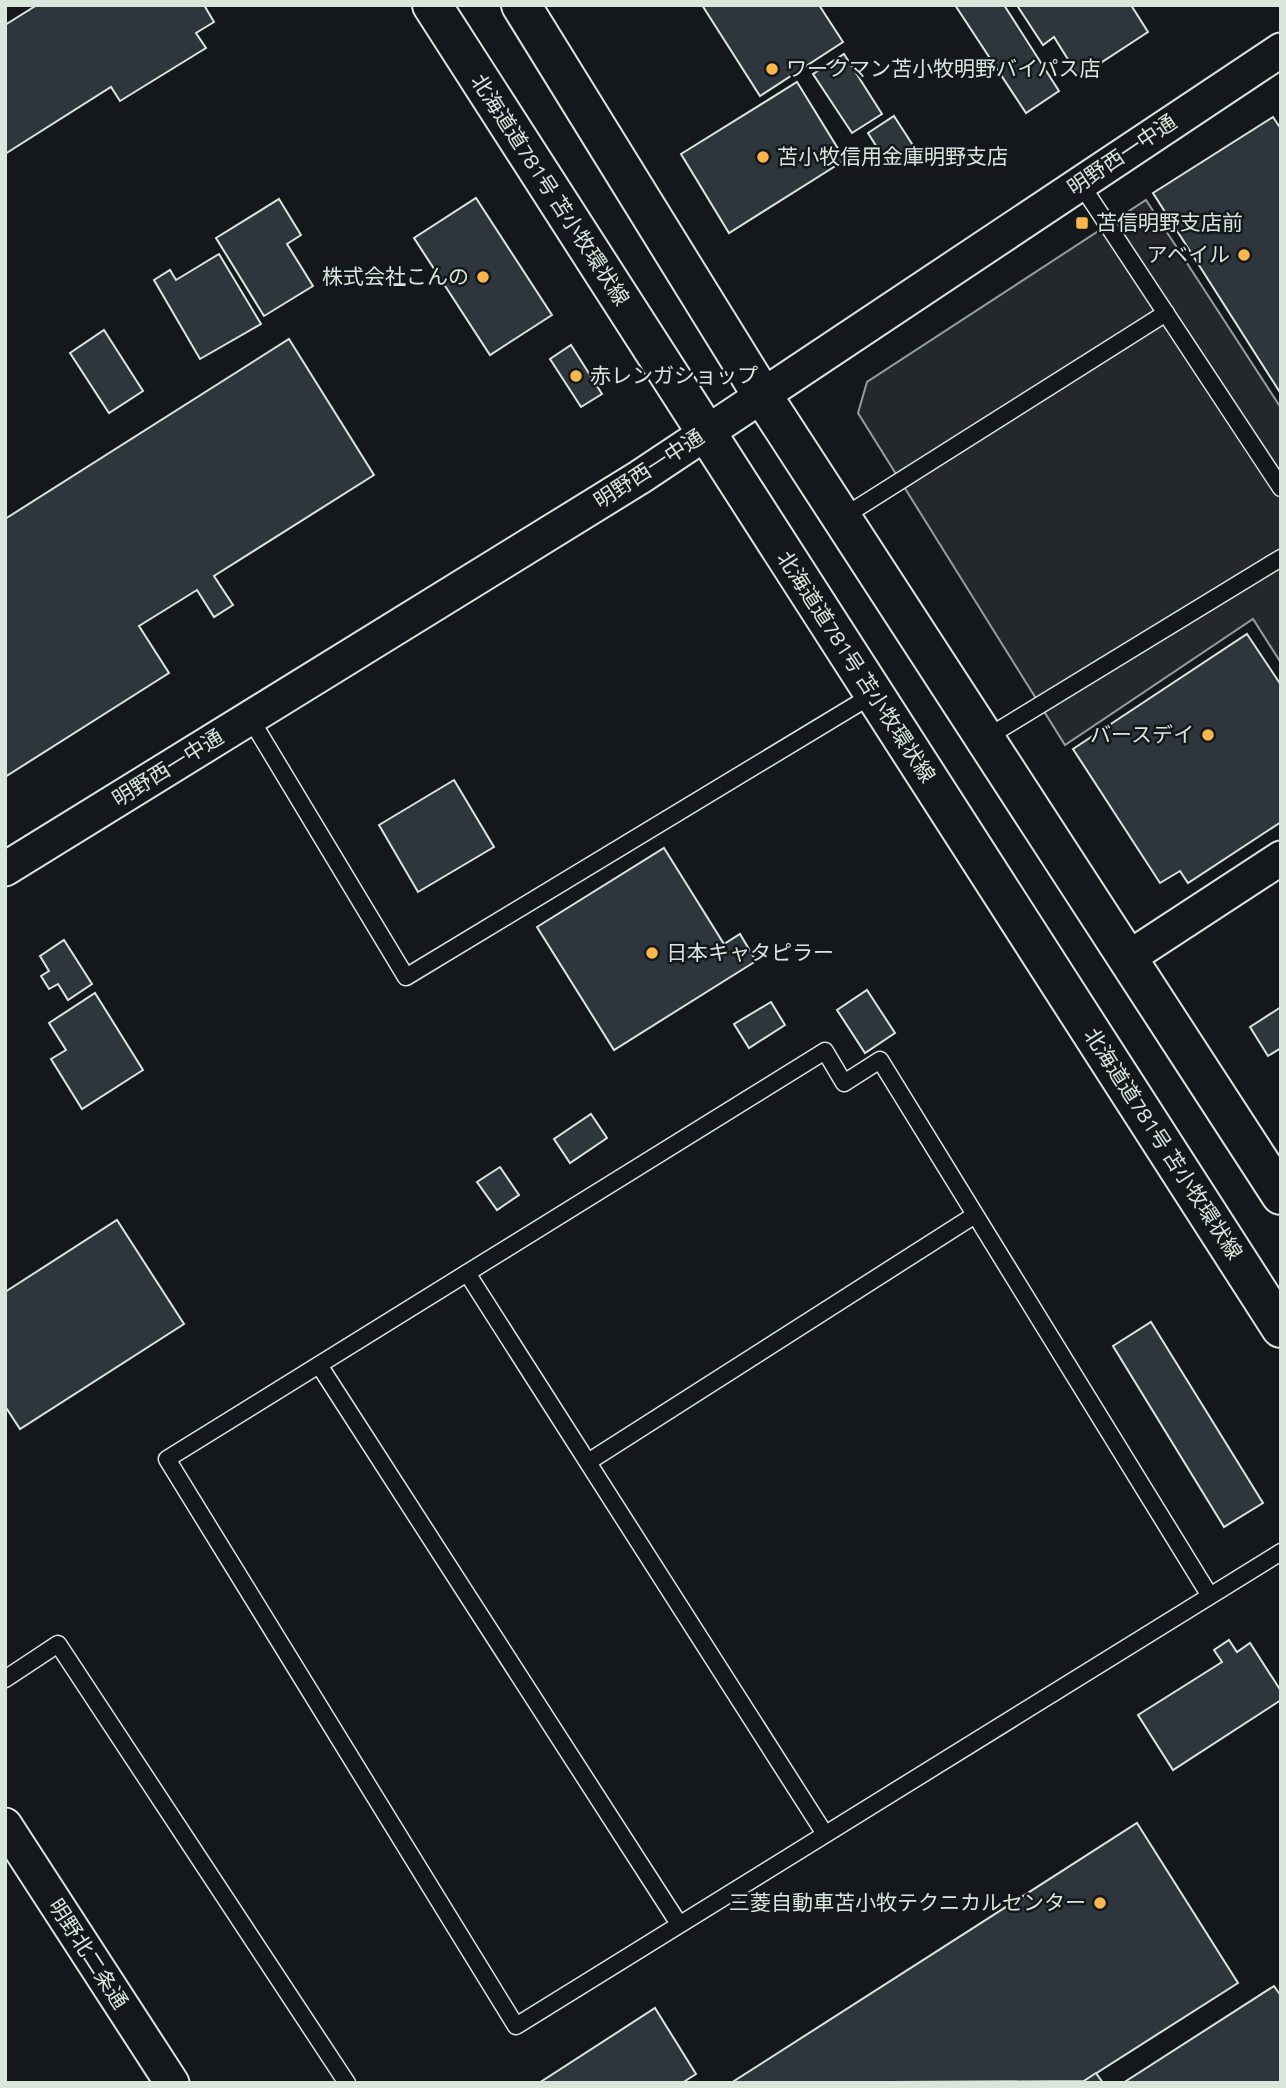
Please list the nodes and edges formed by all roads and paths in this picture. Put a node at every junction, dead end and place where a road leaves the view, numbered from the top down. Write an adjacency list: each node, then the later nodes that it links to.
1 (432, 5): 7 (main road, 北海道道781号 苫小牧環状線)
2 (527, 7): 6 (main road)
3 (1281, 50): 4 (street, 明野西一中通)
4 (1080, 183): 5 (lane); 6 (street, 明野西一中通)
5 (1166, 313): 8 (lane); 9 (lane)
6 (762, 395): 7 (street, 明野西一中通); 9 (main road)
7 (705, 434): 11 (main road, 北海道道781号 苫小牧環状線); 12 (street, 明野西一中通)
8 (1281, 488)
9 (843, 517): 13 (main road)
10 (1281, 558): 13 (lane)
11 (874, 694): 12 (lane); 20 (main road, 北海道道781号 苫小牧環状線)
12 (250, 718): 15 (street, 明野西一中通)
13 (986, 738): 16 (main road)
14 (1281, 858): 16 (street)
15 (5, 869)
16 (1128, 958): 17 (main road)
17 (1281, 1195)
18 (975, 1215): 19 (lane); 22 (lane); 24 (lane)
19 (467, 1273): 21 (lane); 22 (lane)
20 (1281, 1328)
21 (319, 1365): 28 (lane); 28 (lane)
22 (588, 1462): 27 (lane)
23 (1281, 1552): 24 (lane)
24 (1210, 1596): 27 (lane)
25 (5, 1679): 30 (lane)
26 (5, 1825): 29 (street, 明野北二条通)
27 (825, 1834): 28 (lane)
28 (679, 1924)
29 (172, 2083)
30 (346, 2083)

